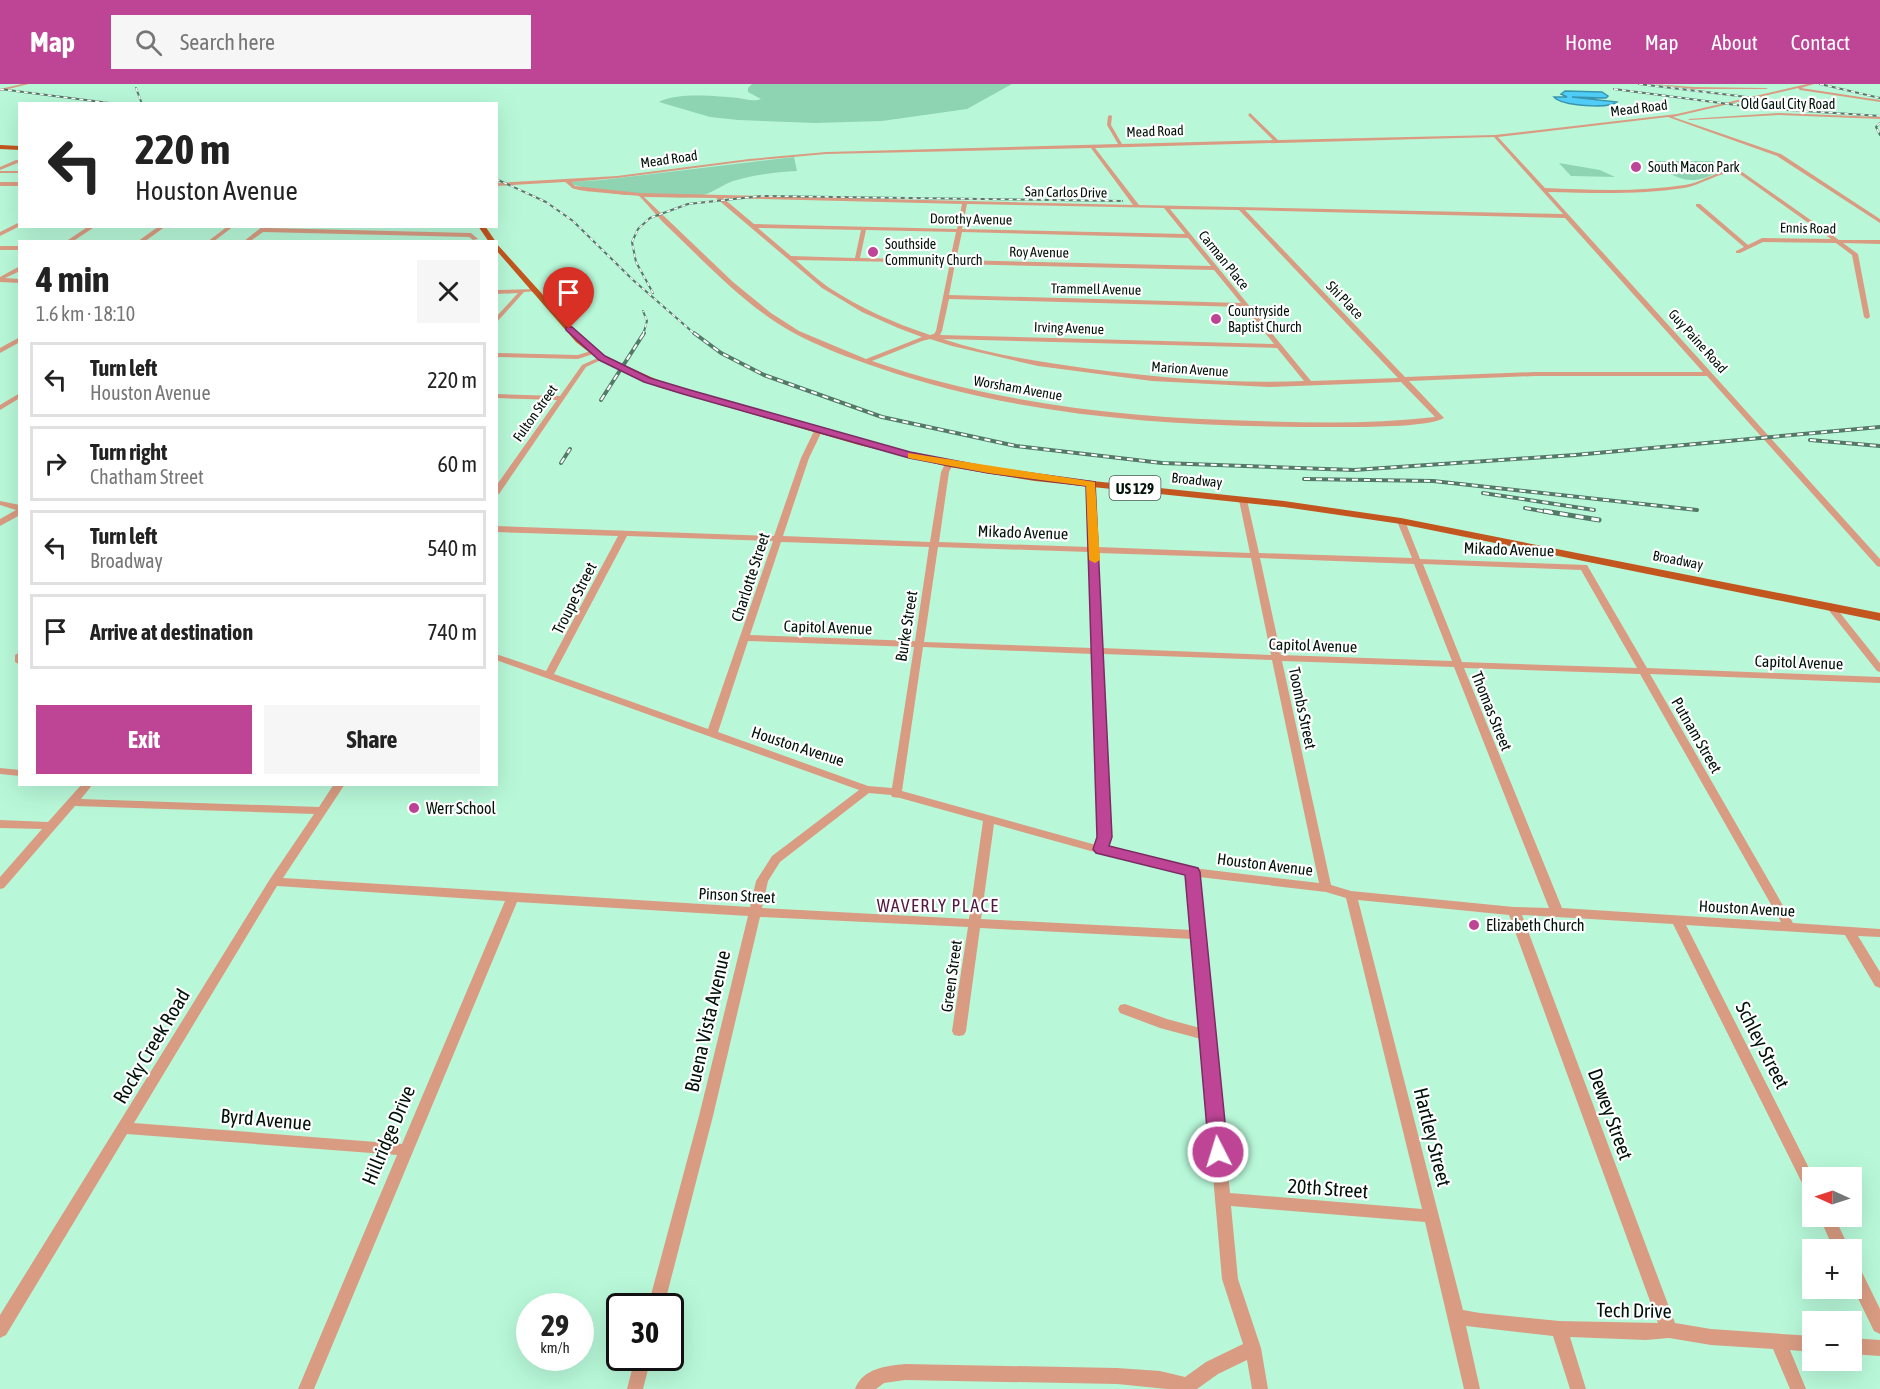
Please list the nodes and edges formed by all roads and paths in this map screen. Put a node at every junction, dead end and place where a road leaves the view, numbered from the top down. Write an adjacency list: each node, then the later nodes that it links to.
1 (27, 84): 5 (street)
2 (1654, 84): 6 (street)
3 (1812, 84): 4 (street, Mead Road)
4 (1794, 88): 7 (street); 10 (street, Mead Road)
5 (0, 90)
6 (1766, 90)
7 (1880, 101)
8 (1250, 114): 14 (street)
9 (1110, 116): 15 (street)
10 (1667, 116): 12 (street); 13 (street, Mead Road)
11 (1880, 118): 12 (street, Old Gaul City Road)
12 (1680, 120): 37 (street)
13 (1495, 136): 14 (street, Mead Road); 28 (street, Guy Paine Road)
14 (1276, 141): 15 (street, Mead Road)
15 (1120, 144): 16 (street, Mead Road)
16 (1091, 145): 24 (street, Mead Road); 33 (street)
17 (0, 147): 18 (main road)
18 (18, 148)
19 (0, 160): 20 (street)
20 (18, 161)
21 (18, 161): 22 (street)
22 (0, 170): 23 (street)
23 (18, 172)
24 (567, 181): 27 (street, Mead Road); 29 (street, San Carlos Drive)
25 (0, 183): 26 (street)
26 (18, 184)
27 (498, 185)
28 (1545, 190): 36 (street, Guy Paine Road); 58 (street)
29 (640, 195): 30 (street, San Carlos Drive); 86 (street, Worsham Avenue)
30 (718, 197): 31 (street, San Carlos Drive); 39 (street, Marion Avenue)
31 (964, 202): 33 (street, San Carlos Drive); 47 (street)
32 (1698, 205): 61 (street)
33 (1137, 206): 34 (street, San Carlos Drive)
34 (1166, 207): 35 (street, San Carlos Drive); 50 (street, Carman Place)
35 (1240, 208): 36 (street, San Carlos Drive); 88 (street, Shi Place)
36 (1568, 216): 87 (street, Guy Paine Road)
37 (1880, 221)
38 (18, 225): 49 (street)
39 (752, 226): 46 (street, Dorothy Avenue); 65 (street, Marion Avenue)
40 (91, 228): 51 (street)
41 (161, 228): 52 (street)
42 (229, 228): 53 (street)
43 (264, 228): 48 (street); 54 (street)
44 (376, 228): 48 (street)
45 (483, 228): 57 (main road, Broadway / US 129)
46 (864, 229): 47 (street, Dorothy Avenue); 66 (street)
47 (959, 231): 50 (street, Dorothy Avenue); 67 (street)
48 (371, 232): 55 (street); 56 (street)
49 (0, 234)
50 (1189, 236): 68 (street, Carman Place)
51 (70, 240)
52 (142, 240)
53 (212, 240)
54 (248, 240)
55 (362, 240)
56 (473, 240)
57 (492, 240)
58 (1838, 241): 59 (street, Ennis Road); 61 (street, Ennis Road); 77 (street)
59 (1880, 242)
60 (498, 247): 72 (main road, Broadway / US 129)
61 (1747, 247): 64 (street, Ennis Road)
62 (0, 248): 63 (street)
63 (18, 248)
64 (1738, 252)
65 (790, 258): 66 (street, Roy Avenue); 79 (street, Marion Avenue)
66 (857, 260): 67 (street, Roy Avenue)
67 (953, 262): 68 (street, Roy Avenue); 75 (street)
68 (1215, 268): 76 (street, Carman Place)
69 (18, 269): 70 (street)
70 (0, 279): 71 (street)
71 (18, 280)
72 (536, 290): 74 (street); 85 (main road, Broadway / US 129)
73 (498, 292): 74 (street)
74 (521, 293): 78 (street)
75 (946, 297): 76 (street, Trammell Avenue); 79 (street)
76 (1245, 305): 82 (street, Carman Place)
77 (1867, 317)
78 (498, 319)
79 (930, 337): 82 (street, Irving Avenue); 86 (street, Irving Avenue); 89 (street, Marion Avenue)
80 (18, 341): 81 (street); 83 (street)
81 (0, 342)
82 (1278, 346): 89 (street, Carman Place)
83 (0, 351)
84 (498, 355): 85 (street)
85 (598, 355): 92 (street, Fulton Street); 95 (main road, Broadway / US 129)
86 (865, 362): 94 (street, Worsham Avenue)
87 (1710, 374): 88 (street, Marion Avenue); 115 (street, Guy Paine Road)
88 (1404, 380): 89 (street, Marion Avenue); 94 (street, Shi Place)
89 (1310, 384)
90 (18, 396): 93 (street)
91 (498, 396): 92 (street)
92 (562, 398): 98 (street, Fulton Street)
93 (0, 408)
94 (1432, 409)
95 (818, 431): 96 (main road, Broadway / US 129); 109 (street, Charlotte Street)
96 (949, 464): 97 (main road, Broadway / US 129); 110 (street, Burke Street)
97 (1091, 484): 99 (main road, Broadway / US 129); 111 (street)
98 (498, 489)
99 (1243, 500): 104 (main road, Broadway / US 129); 112 (street, Toombs Street)
100 (0, 502): 101 (street)
101 (18, 509)
102 (18, 511): 105 (street)
103 (18, 518): 107 (street)
104 (1401, 521): 113 (street, Thomas Street); 114 (main road, Broadway / US 129)
105 (0, 524)
106 (498, 529): 108 (street, Mikado Avenue)
107 (0, 530)
108 (624, 533): 109 (street, Mikado Avenue); 126 (street, Troupe Street)
109 (778, 539): 110 (street, Mikado Avenue); 118 (street, Charlotte Street)
110 (934, 544): 111 (street, Mikado Avenue); 119 (street, Burke Street)
111 (1095, 549): 112 (street, Mikado Avenue); 120 (street)
112 (1253, 554): 113 (street, Mikado Avenue); 122 (street, Toombs Street)
113 (1415, 560): 114 (street, Mikado Avenue); 123 (street, Thomas Street)
114 (1586, 563): 116 (main road, Broadway / US 129); 125 (street, Putnam Street)
115 (1880, 564)
116 (1830, 606): 117 (main road, Broadway / US 129); 124 (street)
117 (1880, 617)
118 (745, 638): 119 (street, Capitol Avenue); 128 (street, Charlotte Street)
119 (919, 645): 120 (street, Capitol Avenue); 134 (street, Burke Street)
120 (1097, 651): 122 (street, Capitol Avenue); 140 (street)
121 (498, 658): 126 (street, Houston Avenue)
122 (1277, 658): 123 (street, Capitol Avenue); 144 (street, Toombs Street)
123 (1457, 665): 125 (street, Capitol Avenue); 149 (street, Thomas Street)
124 (1880, 669)
125 (1643, 671): 127 (street, Capitol Avenue); 152 (street, Putnam Street)
126 (549, 675): 128 (street, Houston Avenue)
127 (1880, 680)
128 (712, 734): 133 (street, Houston Avenue)
129 (0, 771): 130 (street)
130 (18, 773)
131 (86, 786): 135 (street)
132 (339, 786): 136 (street, Rocky Creek Road)
133 (867, 789): 134 (street, Houston Avenue); 148 (street, Buena Vista Avenue)
134 (896, 795): 137 (street, Houston Avenue)
135 (73, 802): 136 (street); 139 (street)
136 (322, 811): 142 (street, Rocky Creek Road)
137 (988, 820): 140 (street, Houston Avenue); 151 (street, Green Street)
138 (0, 824): 139 (street)
139 (51, 826): 143 (street)
140 (1101, 849): 141 (street, Houston Avenue)
141 (1192, 872): 144 (street, Houston Avenue); 155 (street)
142 (274, 882): 146 (street, Pinson Street); 160 (street, Rocky Creek Road)
143 (0, 885)
144 (1326, 888): 145 (street, Houston Avenue)
145 (1351, 895): 147 (street, Houston Avenue); 164 (street, Hartley Street)
146 (512, 898): 148 (street, Pinson Street); 161 (street, Hillridge Drive)
147 (1514, 911): 149 (street, Houston Avenue); 171 (street, Dewey Street)
148 (754, 912): 151 (street, Pinson Street); 166 (street, Buena Vista Avenue)
149 (1557, 912): 150 (street, Houston Avenue)
150 (1678, 921): 152 (street, Houston Avenue); 162 (street, Schley Street)
151 (975, 922): 155 (street, Pinson Street); 158 (street, Green Street)
152 (1789, 926): 153 (street, Houston Avenue)
153 (1849, 932): 154 (street, Houston Avenue); 156 (street)
154 (1880, 933)
155 (1198, 935): 159 (street)
156 (1880, 983)
157 (1125, 1009): 159 (street)
158 (959, 1030)
159 (1208, 1035): 163 (street)
160 (124, 1128): 161 (street, Byrd Avenue); 170 (street, Rocky Creek Road)
161 (405, 1150): 179 (street, Hillridge Drive)
162 (1802, 1168)
163 (1222, 1199): 164 (street, 20th Street); 175 (street)
164 (1431, 1216): 167 (street, Hartley Street)
165 (1862, 1289): 168 (street)
166 (659, 1293)
167 (1456, 1316): 169 (street, Tech Drive); 183 (street, Hartley Street)
168 (1880, 1326)
169 (1559, 1329): 171 (street, Tech Drive); 184 (street)
170 (0, 1330)
171 (1669, 1330): 172 (street, Tech Drive)
172 (1779, 1343): 173 (street, Tech Drive); 185 (street)
173 (1802, 1344)
174 (1862, 1347): 176 (street)
175 (1253, 1348): 178 (street); 182 (street)
176 (1880, 1348)
177 (640, 1371): 180 (street)
178 (1186, 1387): 181 (street)
179 (306, 1389)
180 (635, 1389)
181 (863, 1389)
182 (1260, 1389)
183 (1472, 1389)
184 (1578, 1389)
185 (1798, 1389)

